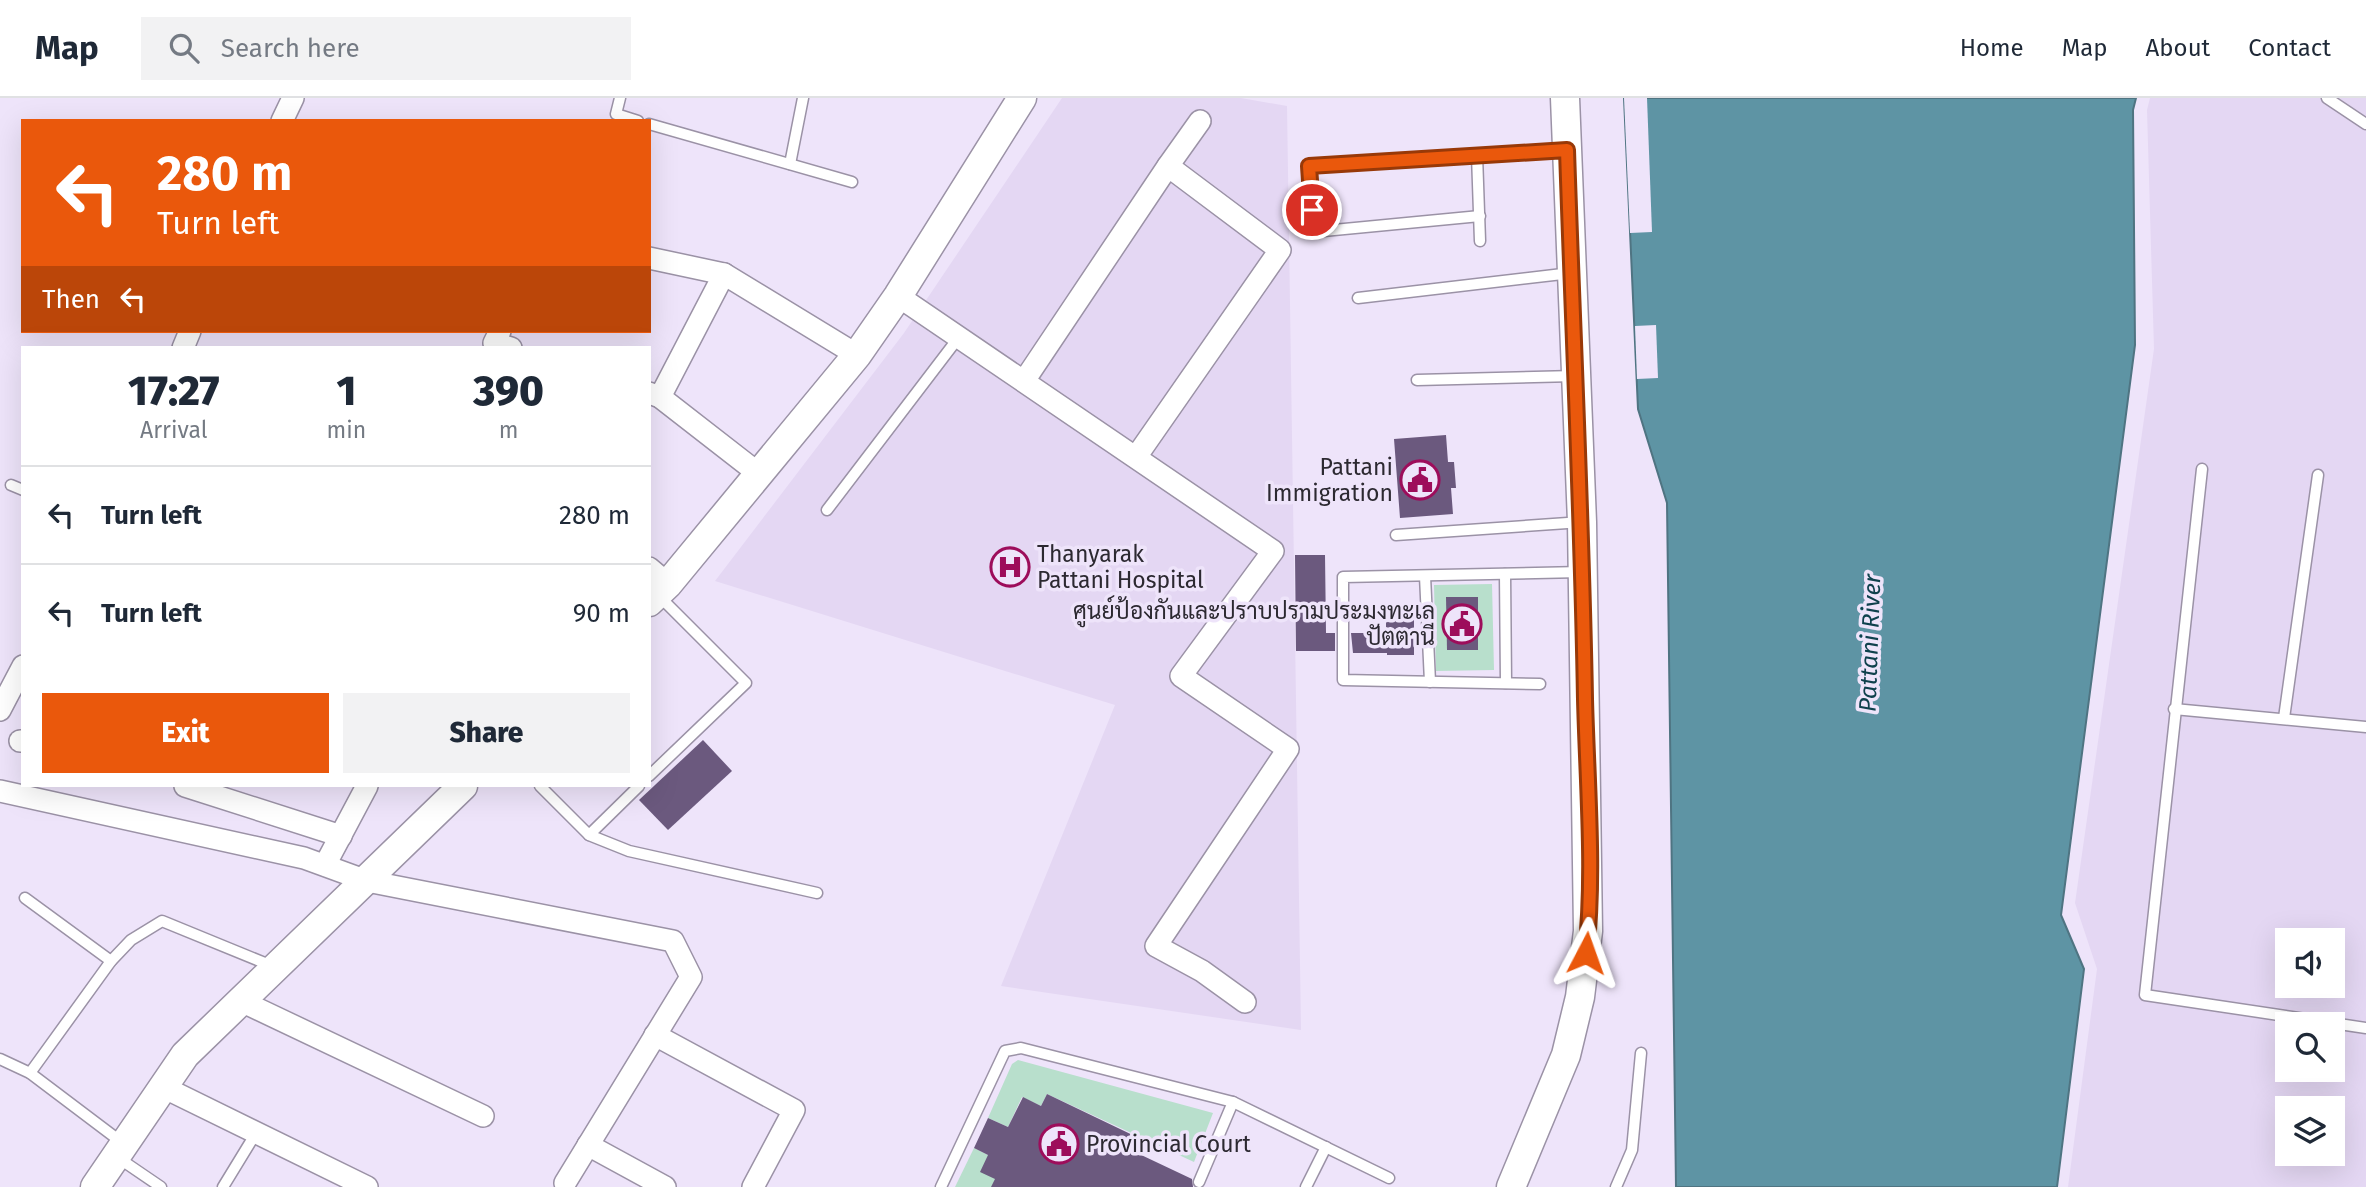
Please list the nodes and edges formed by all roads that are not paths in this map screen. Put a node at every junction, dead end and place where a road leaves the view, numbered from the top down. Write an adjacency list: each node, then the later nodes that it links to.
1 (292, 98): 7 (street)
2 (620, 98): 8 (lane)
3 (803, 98): 14 (lane)
4 (1022, 98): 22 (street)
5 (1565, 98): 12 (street)
6 (2327, 98): 10 (lane)
7 (283, 119)
8 (632, 119)
9 (1200, 121): 15 (street)
10 (2366, 124)
11 (651, 125): 14 (lane)
12 (1567, 150): 13 (lane); 20 (street)
13 (1477, 155): 17 (lane); 17 (lane)
14 (790, 164): 16 (lane)
15 (1168, 166): 30 (street); 32 (street)
16 (852, 182)
17 (1480, 216): 18 (lane)
18 (1480, 241)
19 (651, 258): 21 (street)
20 (1571, 273): 23 (lane); 28 (street)
21 (724, 274): 27 (street); 31 (street)
22 (898, 296): 25 (street); 27 (street)
23 (1358, 298)
24 (499, 333): 26 (street)
25 (959, 337): 30 (street); 38 (lane)
26 (504, 346)
27 (857, 355): 34 (street)
28 (1575, 376): 29 (lane); 39 (street)
29 (1418, 380)
30 (1024, 381): 32 (street)
31 (655, 395): 34 (street)
32 (1136, 457): 69 (street)
33 (2202, 468): 49 (lane)
34 (759, 474): 44 (street)
35 (2318, 475): 51 (lane)
36 (11, 485): 37 (lane)
37 (21, 489)
38 (827, 510)
39 (1582, 522): 40 (lane); 41 (street)
40 (1396, 535)
41 (1583, 572): 42 (lane); 93 (street)
42 (1505, 575): 43 (lane); 47 (lane)
43 (1425, 576): 46 (lane); 46 (lane)
44 (656, 587): 53 (lane)
45 (21, 670): 50 (street)
46 (1430, 682): 47 (lane)
47 (1506, 683): 48 (lane)
48 (1540, 684)
49 (2174, 709): 51 (lane); 70 (lane)
50 (0, 710)
51 (2284, 718): 52 (lane)
52 (2366, 727)
53 (651, 774)
54 (188, 787): 61 (street)
55 (367, 787): 61 (street)
56 (462, 787): 63 (street)
57 (541, 787): 60 (lane)
58 (638, 787): 60 (lane)
59 (0, 791): 62 (street)
60 (589, 835): 64 (lane)
61 (341, 836): 62 (street)
62 (325, 865): 63 (street)
63 (367, 881): 67 (street); 71 (street)
64 (817, 893)
65 (25, 898): 66 (lane)
66 (111, 961): 67 (lane); 74 (lane)
67 (275, 967): 68 (street)
68 (241, 1001): 75 (street); 77 (street)
69 (1245, 1002)
70 (2366, 1028)
71 (655, 1035): 79 (street); 90 (street)
72 (1641, 1053): 94 (lane)
73 (0, 1059): 74 (lane)
74 (30, 1073): 81 (lane)
75 (163, 1087): 78 (street); 81 (street)
76 (1233, 1102): 80 (lane); 83 (lane); 91 (lane)
77 (483, 1116)
78 (256, 1133): 87 (lane); 88 (street)
79 (589, 1145): 84 (street); 89 (street)
80 (1326, 1147): 82 (lane); 92 (lane)
81 (120, 1150): 85 (street); 86 (lane)
82 (1389, 1178)
83 (1199, 1182)
84 (565, 1183)
85 (95, 1187)
86 (162, 1187)
87 (223, 1187)
88 (367, 1187)
89 (665, 1187)
90 (752, 1187)
91 (941, 1187)
92 (1306, 1187)
93 (1511, 1187)
94 (1616, 1187)

